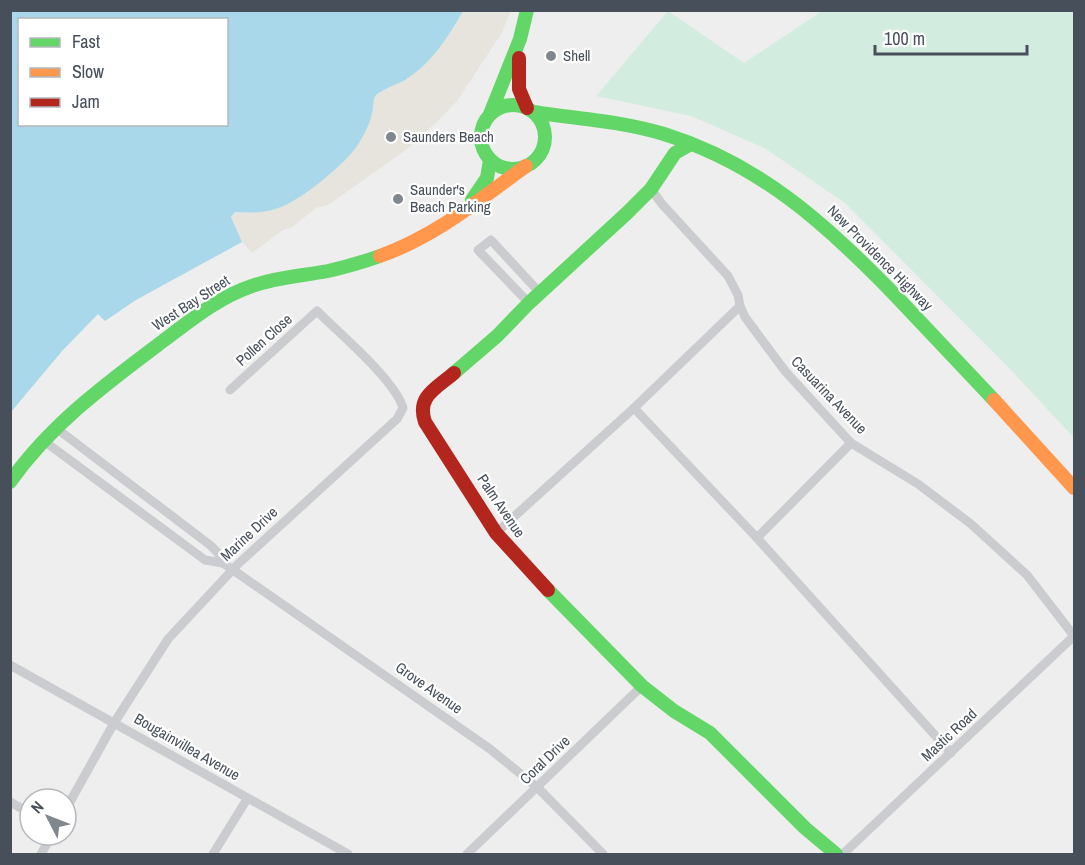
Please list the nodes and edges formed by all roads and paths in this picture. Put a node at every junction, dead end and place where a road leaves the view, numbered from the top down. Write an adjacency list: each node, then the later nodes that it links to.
1 (527, 10): 2 (main road)
2 (520, 39): 3 (main road); 4 (main road)
3 (530, 110): 4 (main road); 5 (main road, New Providence Highway); 7 (main road)
4 (490, 114): 10 (main road)
5 (614, 123): 6 (main road, New Providence Highway); 7 (main road, New Providence Highway)
6 (668, 136): 8 (main road, New Providence Highway); 9 (street)
7 (546, 137): 11 (main road, West Bay Street)
8 (691, 144): 9 (main road, Palm Avenue); 24 (main road, New Providence Highway)
9 (675, 153): 12 (main road, Palm Avenue)
10 (490, 160): 11 (main road); 13 (main road, West Bay Street)
11 (526, 166): 13 (main road, West Bay Street)
12 (651, 189): 14 (main road, Palm Avenue); 16 (street, Casuarina Avenue)
13 (465, 210): 20 (main road, West Bay Street)
14 (540, 293): 15 (main road, Palm Avenue); 15 (street)
15 (529, 303): 25 (main road, Palm Avenue)
16 (740, 306): 19 (street); 22 (street, Casuarina Avenue)
17 (317, 311): 18 (street, Pollen Close); 28 (street, Marine Drive)
18 (230, 390)
19 (634, 408): 25 (street); 26 (street)
20 (56, 429): 21 (main road, West Bay Street); 27 (street, Grove Avenue)
21 (44, 441): 23 (main road, West Bay Street); 27 (street, Grove Avenue)
22 (851, 443): 26 (street); 29 (street, Casuarina Avenue)
23 (10, 483)
24 (1074, 488)
25 (496, 533): 31 (main road, Palm Avenue)
26 (757, 538): 33 (street)
27 (223, 563): 28 (street, Grove Avenue)
28 (233, 570): 32 (street, Marine Drive); 35 (street, Grove Avenue)
29 (1074, 636): 33 (street, Mastic Road)
30 (10, 665): 32 (street, Bougainvillea Avenue)
31 (642, 686): 35 (street, Coral Drive); 41 (main road, Palm Avenue)
32 (114, 723): 34 (street, Marine Drive); 36 (street, Bougainvillea Avenue)
33 (951, 753): 42 (street, Mastic Road)
34 (78, 788)
35 (538, 788): 39 (street, Coral Drive); 40 (street, Grove Avenue)
36 (247, 799): 37 (street); 38 (street, Bougainvillea Avenue)
37 (213, 855)
38 (348, 855)
39 (467, 855)
40 (603, 855)
41 (836, 855)
42 (843, 855)

